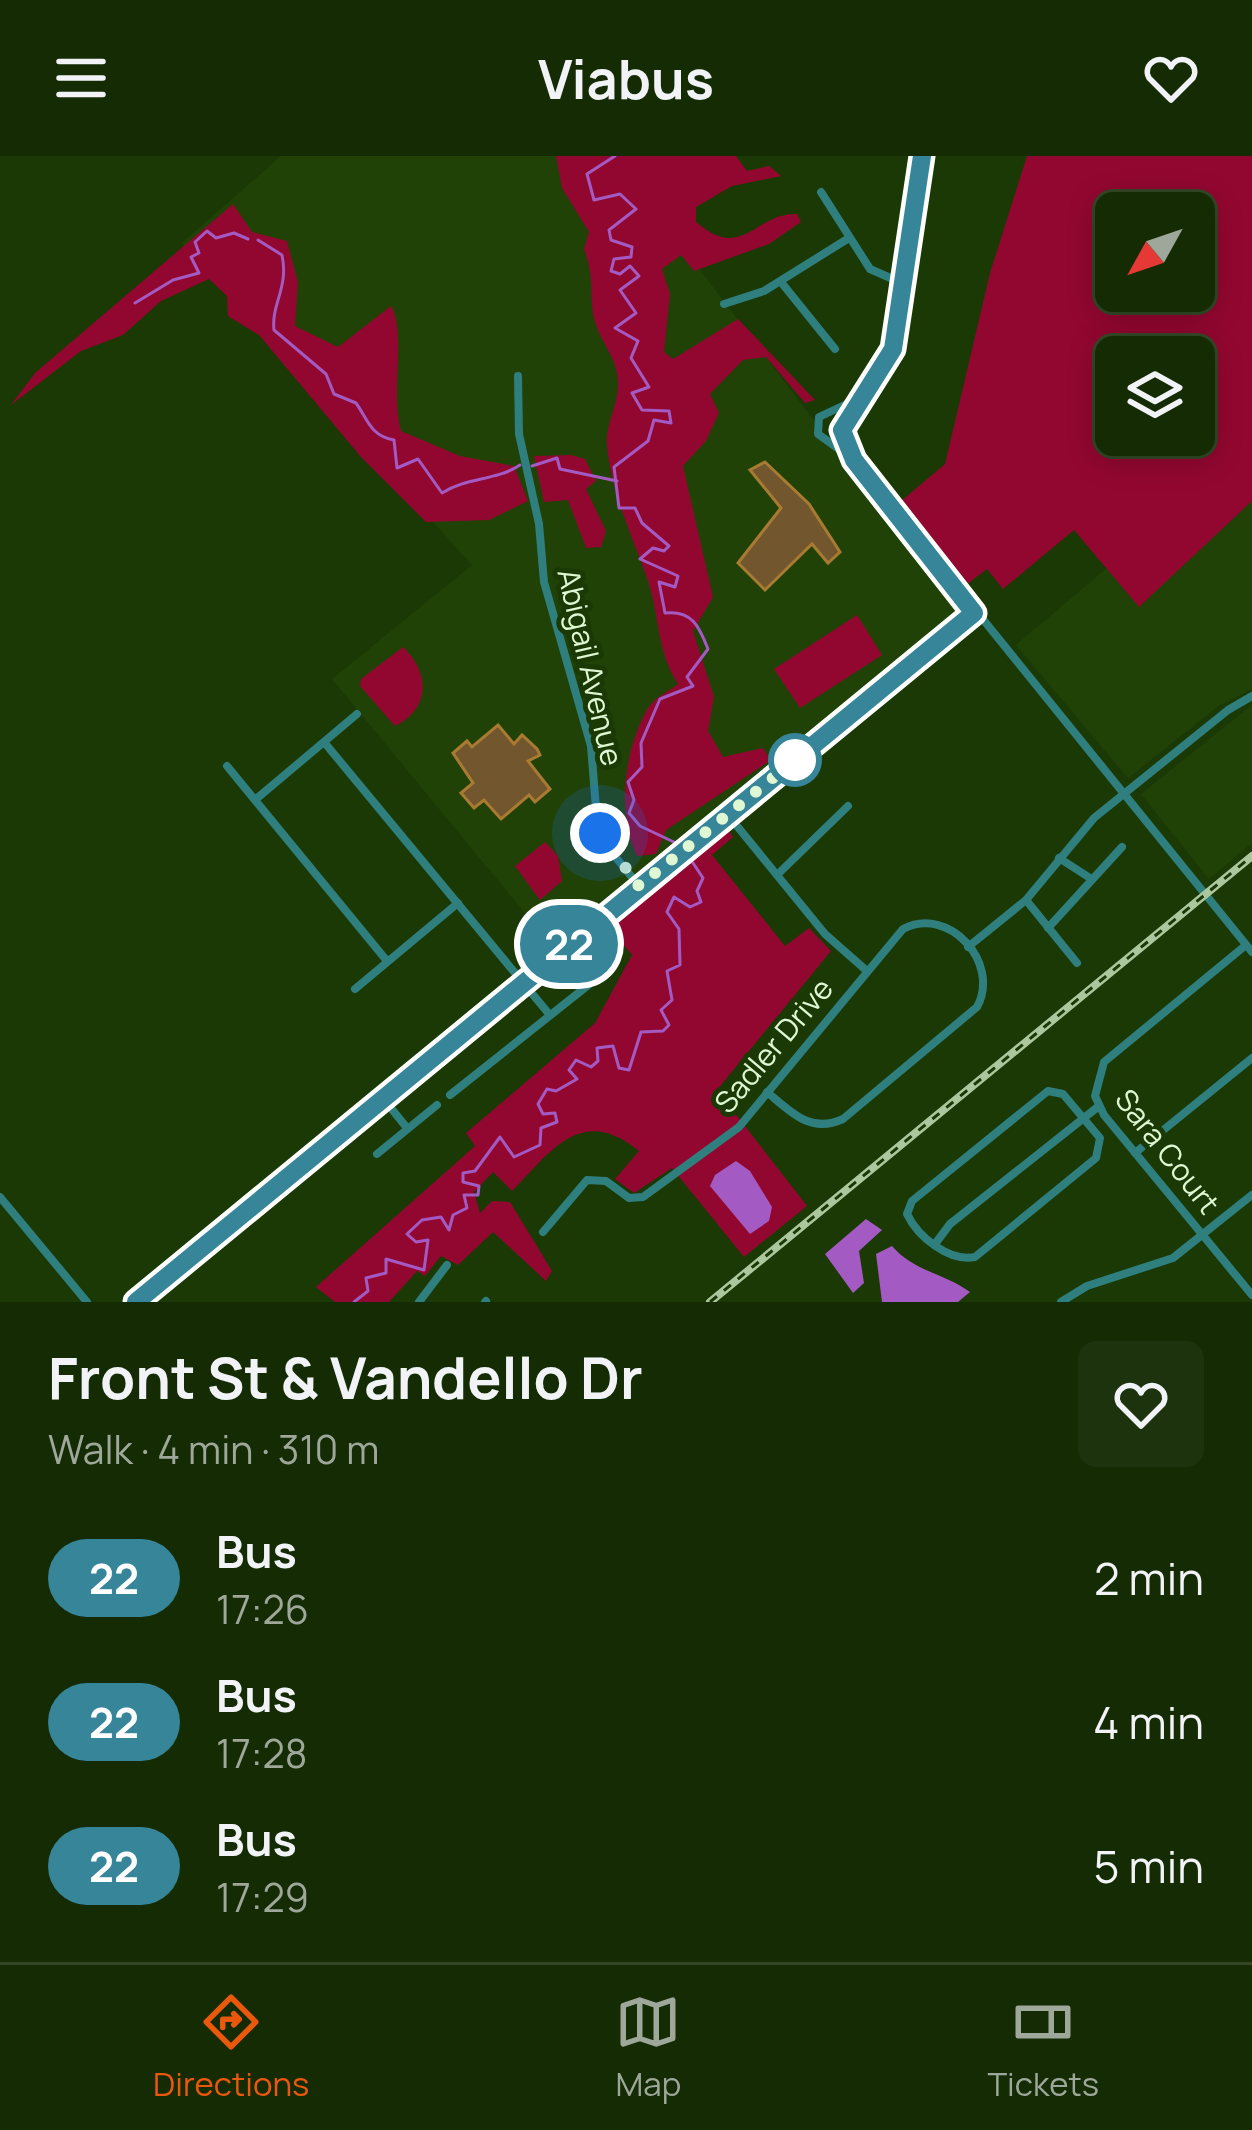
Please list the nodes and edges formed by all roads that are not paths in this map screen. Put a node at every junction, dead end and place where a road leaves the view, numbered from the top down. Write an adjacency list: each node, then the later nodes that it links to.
1 (922, 156): 5 (street)
2 (820, 191): 3 (street)
3 (849, 238): 4 (street); 5 (street)
4 (781, 282): 6 (street); 7 (street)
5 (904, 284): 9 (street)
6 (724, 304)
7 (835, 349)
8 (518, 376): 27 (street, Abigail Avenue)
9 (866, 395): 10 (street); 11 (street)
10 (832, 413): 11 (street); 12 (street)
11 (842, 428): 12 (street); 13 (street)
12 (830, 440): 13 (street)
13 (854, 460): 14 (street)
14 (974, 613): 19 (street); 22 (street)
15 (1252, 696): 19 (street)
16 (357, 714): 17 (street)
17 (324, 742): 20 (street); 29 (street)
18 (227, 766): 20 (street)
19 (1126, 794): 24 (street); 32 (street)
20 (255, 800): 33 (street)
21 (848, 806): 25 (street)
22 (728, 815): 25 (street); 27 (street)
23 (1122, 847): 26 (street)
24 (1059, 858): 26 (street); 28 (street)
25 (777, 875): 36 (street)
26 (1090, 878): 30 (street)
27 (639, 886): 37 (street)
28 (1026, 900): 30 (street); 31 (street)
29 (458, 903): 33 (street); 37 (street)
30 (1048, 928): 34 (street)
31 (968, 947): 36 (street, Sadler Drive); 41 (street)
32 (1249, 949): 45 (street, Sara Court)
33 (387, 962): 38 (street)
34 (1077, 963)
35 (606, 970): 39 (street)
36 (867, 971): 41 (street, Sadler Drive)
37 (523, 982): 39 (street); 43 (street)
38 (355, 989)
39 (550, 1014): 42 (street)
40 (1252, 1058): 48 (street)
41 (766, 1092): 52 (street, Sadler Drive)
42 (450, 1095)
43 (381, 1097): 47 (street); 58 (street)
44 (436, 1105): 47 (street)
45 (1099, 1106): 46 (street); 48 (street, Sara Court)
46 (1082, 1116): 54 (street); 54 (street); 54 (street)
47 (407, 1128): 49 (street)
48 (1135, 1153): 53 (street, Sara Court)
49 (377, 1154)
50 (1252, 1195): 53 (street)
51 (0, 1197): 57 (street)
52 (543, 1232)
53 (1203, 1235): 56 (street, Sara Court); 60 (street)
54 (935, 1244)
55 (447, 1265): 59 (street)
56 (1252, 1294)
57 (87, 1302)
58 (135, 1302)
59 (420, 1302)
60 (1061, 1302)

